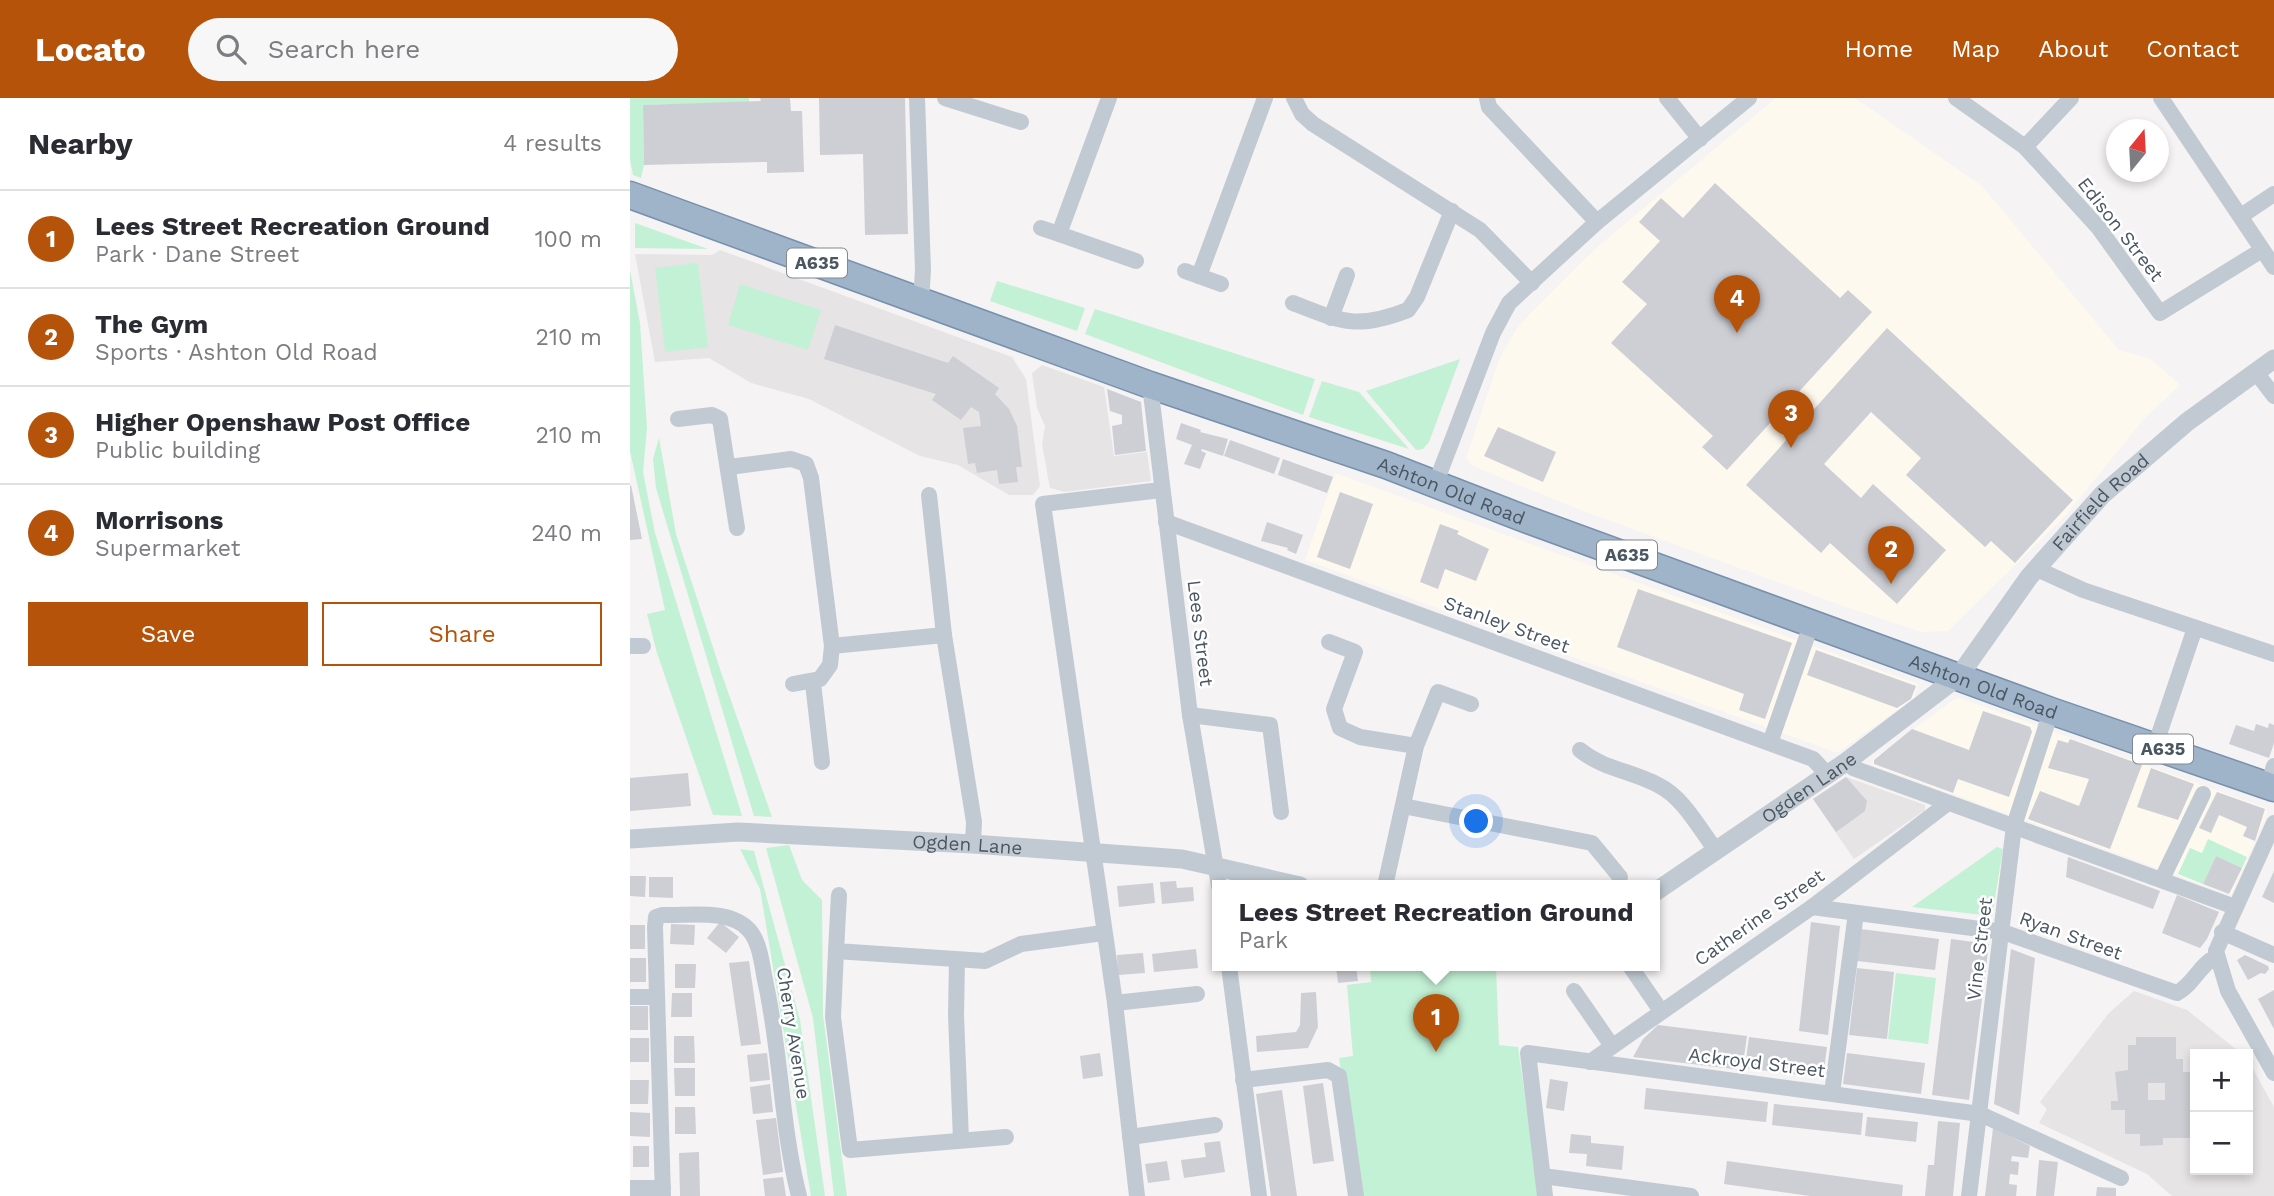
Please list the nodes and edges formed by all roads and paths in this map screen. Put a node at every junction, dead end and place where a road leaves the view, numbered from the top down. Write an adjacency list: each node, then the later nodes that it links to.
1 (917, 98): 28 (street)
2 (945, 98): 12 (street)
3 (1109, 98): 21 (street)
4 (1265, 98): 27 (street)
5 (1294, 98): 17 (street)
6 (1487, 98): 19 (street)
7 (1667, 98): 13 (street)
8 (1749, 98): 13 (street)
9 (1956, 98): 14 (street, Edison Street)
10 (2071, 98): 14 (street)
11 (2161, 98): 18 (street)
12 (1021, 122)
13 (1700, 139): 19 (street)
14 (2025, 147): 22 (street, Edison Street)
15 (2274, 194): 18 (street)
16 (630, 195): 28 (highway, Ashton Old Road / A635)
17 (1452, 211): 26 (street); 30 (street)
18 (2241, 216): 22 (street)
19 (1597, 222): 26 (street)
20 (1041, 228): 21 (street)
21 (1059, 234): 23 (street)
22 (2262, 250): 24 (street)
23 (1136, 261)
24 (2274, 267)
25 (1347, 275): 30 (street)
26 (1532, 283): 37 (street)
27 (1221, 284)
28 (921, 302): 33 (highway, Ashton Old Road / A635)
29 (1293, 303): 30 (street)
30 (1331, 318)
31 (2274, 359): 32 (street, Fairfield Road)
32 (2255, 371): 34 (street); 42 (street, Fairfield Road)
33 (1150, 385): 37 (highway, Ashton Old Road / A635); 38 (street, Lees Street)
34 (2274, 396)
35 (678, 419): 36 (street)
36 (729, 467): 41 (street); 47 (street)
37 (1435, 485): 43 (highway, Ashton Old Road / A635)
38 (1161, 489): 40 (street, Lees Street); 72 (street)
39 (929, 495): 45 (street)
40 (1166, 522): 54 (street, Lees Street); 55 (street, Stanley Street)
41 (737, 528)
42 (2037, 569): 44 (street); 49 (street, Fairfield Road)
43 (1812, 622): 49 (highway, Ashton Old Road / A635); 55 (street)
44 (2195, 628): 48 (street); 57 (street)
45 (944, 635): 47 (street); 70 (street)
46 (1329, 642): 56 (street)
47 (832, 646): 50 (street)
48 (2274, 654)
49 (1959, 676): 53 (highway, Ashton Old Road / A635); 60 (street, Ogden Lane)
50 (813, 683): 51 (street); 59 (street)
51 (793, 684)
52 (1471, 704): 56 (street)
53 (2051, 710): 57 (highway, Ashton Old Road / A635); 68 (street, Vine Street)
54 (1190, 715): 66 (street); 73 (street, Lees Street)
55 (1770, 743): 61 (street, Stanley Street)
56 (1416, 746): 65 (street)
57 (2155, 746): 62 (highway, Ashton Old Road / A635)
58 (1580, 750): 71 (street)
59 (822, 762)
60 (1846, 762): 61 (street, Ogden Lane); 64 (street)
61 (1827, 774): 71 (street, Ogden Lane)
62 (2272, 780)
63 (2203, 794): 75 (street)
64 (1948, 803): 68 (street); 80 (street, Catherine Street)
65 (1403, 806): 74 (street); 77 (street)
66 (1281, 812)
67 (2274, 823): 81 (street)
68 (2014, 826): 75 (street); 83 (street, Vine Street)
69 (630, 839): 70 (street, Ogden Lane)
70 (973, 844): 72 (street, Ogden Lane)
71 (1715, 849): 78 (street, Ogden Lane)
72 (1091, 853): 73 (street, Ogden Lane); 85 (street)
73 (1217, 876): 76 (street, Ogden Lane)
74 (1620, 877)
75 (2162, 879): 81 (street)
76 (1250, 880)
77 (1386, 880)
78 (1660, 888)
79 (839, 895): 86 (street)
80 (1812, 907): 82 (street, Ryan Street); 97 (street, Catherine Street)
81 (2235, 907): 84 (street)
82 (1856, 913): 83 (street, Ryan Street); 102 (street)
83 (2003, 932): 88 (street, Ryan Street); 103 (street, Vine Street)
84 (2222, 932): 87 (street); 88 (street)
85 (1103, 933): 89 (street); 96 (street)
86 (836, 951): 89 (street); 107 (street)
87 (2274, 955)
88 (2216, 957): 100 (street)
89 (957, 960): 107 (street)
90 (1230, 971): 101 (street)
91 (1633, 971): 97 (street)
92 (1574, 991): 98 (street)
93 (1198, 994): 96 (street)
94 (657, 997): 95 (street); 111 (street, Cherry Avenue); 112 (street, Cherry Avenue)
95 (630, 998)
96 (1115, 1003): 106 (street)
97 (1661, 1011): 98 (street, Catherine Street)
98 (1612, 1046): 99 (street, Catherine Street)
99 (1590, 1062): 102 (street, Ackroyd Street); 108 (street, Ackroyd Street)
100 (2274, 1073)
101 (1243, 1080): 114 (street); 115 (street)
102 (1832, 1093): 103 (street, Ackroyd Street)
103 (1979, 1114): 109 (street, Ackroyd Street); 118 (street, Vine Street)
104 (1215, 1125): 106 (street)
105 (1006, 1137): 107 (street)
106 (1130, 1137): 113 (street)
107 (961, 1140)
108 (1543, 1176): 116 (street); 117 (street)
109 (2121, 1178)
110 (630, 1188): 111 (street, Cherry Avenue)
111 (663, 1192)
112 (799, 1196)
113 (1137, 1196)
114 (1259, 1196)
115 (1356, 1196)
116 (1545, 1196)
117 (1691, 1196)
118 (1969, 1196)

